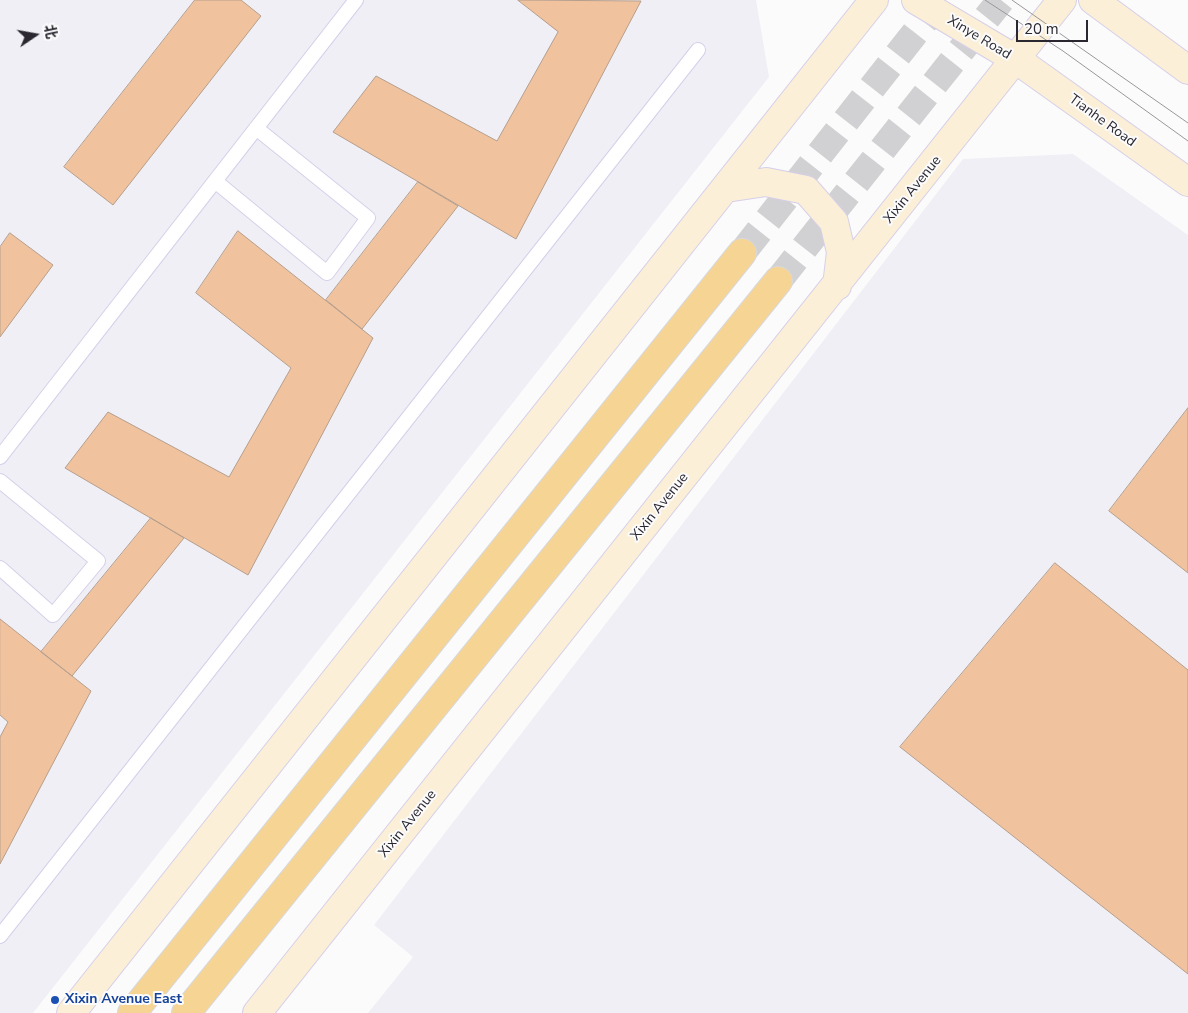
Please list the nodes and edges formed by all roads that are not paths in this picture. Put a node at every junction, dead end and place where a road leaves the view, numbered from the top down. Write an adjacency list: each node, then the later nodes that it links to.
1 (356, 0): 9 (lane)
2 (874, 0): 12 (main road)
3 (916, 0): 7 (main road, Xinye Road)
4 (1062, 0): 7 (main road, Xixin Avenue)
5 (1093, 0): 8 (main road)
6 (698, 50): 19 (lane)
7 (1017, 60): 11 (main road, Tianhe Road); 15 (main road, Xixin Avenue)
8 (1188, 70)
9 (256, 128): 10 (lane); 10 (lane)
10 (215, 181): 16 (lane)
11 (1188, 182)
12 (726, 188): 15 (main road); 20 (main road)
13 (742, 253): 21 (highway)
14 (778, 281): 22 (highway)
15 (837, 286): 23 (main road, Xixin Avenue)
16 (0, 457)
17 (0, 481): 18 (lane)
18 (0, 568)
19 (0, 936)
20 (71, 1013)
21 (132, 1013)
22 (186, 1013)
23 (256, 1013)

